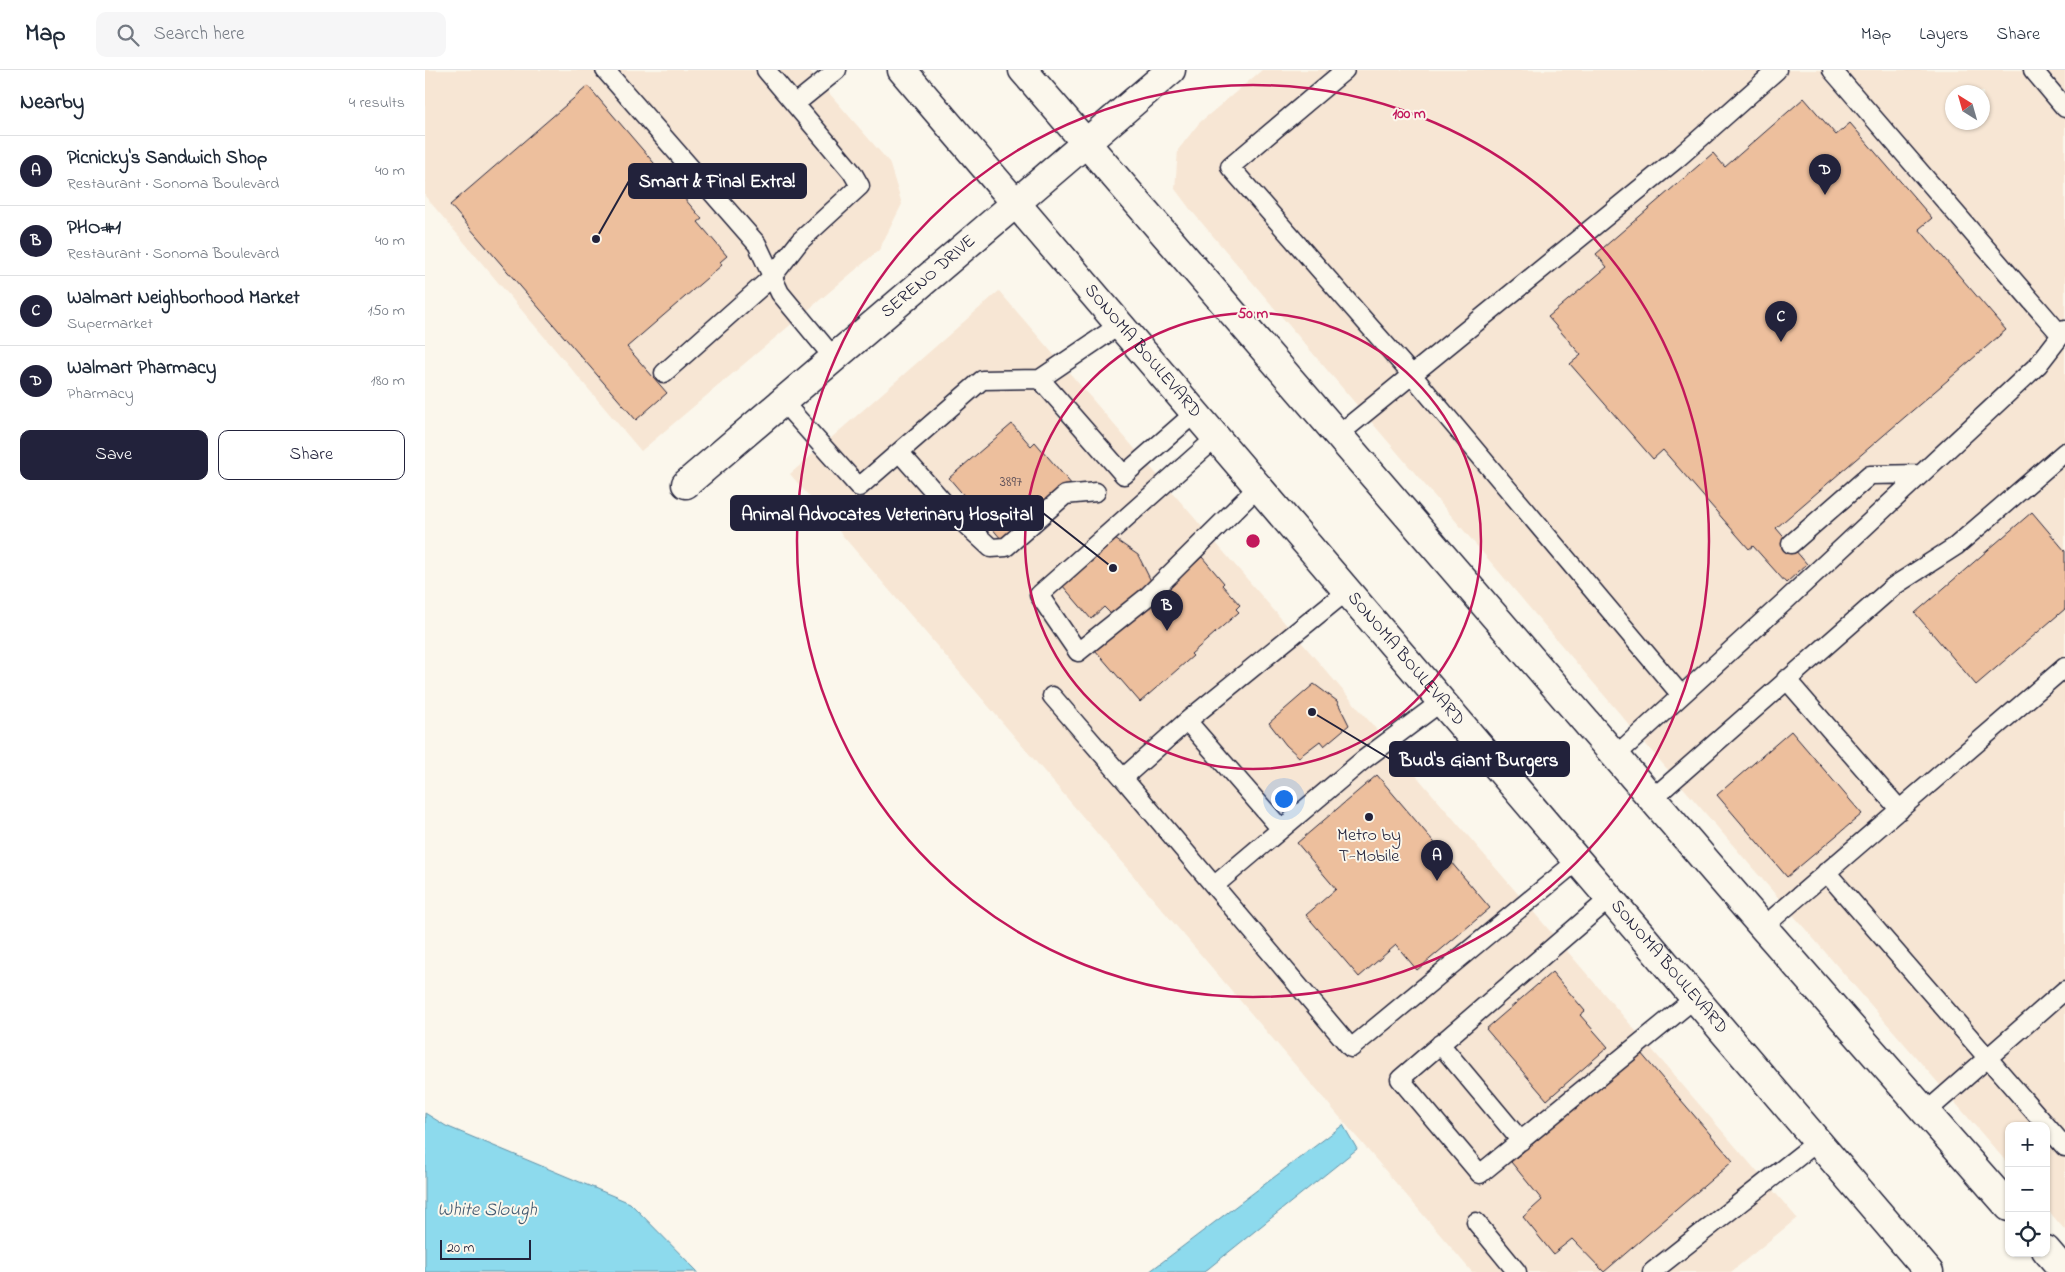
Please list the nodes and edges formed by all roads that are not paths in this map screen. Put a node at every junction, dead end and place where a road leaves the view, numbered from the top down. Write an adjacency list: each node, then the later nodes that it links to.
1 (605, 70): 15 (lane)
2 (765, 70): 11 (lane)
3 (837, 70): 11 (lane)
4 (902, 70): 14 (main road, SONOMA BOULEVARD)
5 (1023, 70): 13 (main road)
6 (1171, 70): 13 (main road, SERENO DRIVE)
7 (1345, 70): 20 (lane)
8 (1777, 70): 20 (lane)
9 (1832, 70): 17 (lane)
10 (2033, 70): 12 (lane)
11 (795, 104): 15 (lane)
12 (2065, 108)
13 (1086, 142): 14 (main road, SERENO DRIVE); 24 (main road)
14 (1017, 202): 16 (main road, SONOMA BOULEVARD); 18 (main road, SERENO DRIVE)
15 (772, 277): 18 (lane); 19 (lane)
16 (1121, 324): 21 (lane); 23 (main road, SONOMA BOULEVARD)
17 (2063, 332): 28 (lane)
18 (833, 357): 22 (main road, SERENO DRIVE)
19 (664, 373)
20 (1412, 375): 24 (lane); 36 (lane)
21 (1040, 379): 23 (lane); 26 (lane)
22 (782, 401): 26 (lane); 29 (main road, SERENO DRIVE)
23 (1196, 412): 25 (main road, SONOMA BOULEVARD)
24 (1338, 435): 40 (main road)
25 (1217, 437): 30 (main road, SONOMA BOULEVARD); 30 (lane)
26 (899, 452): 31 (lane)
27 (2065, 452): 35 (lane)
28 (1921, 474): 32 (lane); 36 (lane)
29 (686, 484)
30 (1259, 486): 33 (main road, SONOMA BOULEVARD)
31 (1096, 492)
32 (1791, 544)
33 (1348, 590): 38 (main road, SONOMA BOULEVARD); 39 (lane)
34 (2065, 667): 43 (lane)
35 (1786, 679): 42 (lane); 43 (lane)
36 (1681, 694): 40 (lane)
37 (1052, 696): 41 (lane)
38 (1442, 701): 44 (lane); 45 (main road, SONOMA BOULEVARD)
39 (1187, 721): 41 (lane); 44 (lane)
40 (1615, 756): 42 (main road)
41 (1123, 778): 47 (lane)
42 (1652, 799): 49 (main road)
43 (1900, 810): 46 (lane)
44 (1281, 829): 47 (lane)
45 (1577, 861): 47 (lane); 48 (main road, SONOMA BOULEVARD)
46 (1826, 872): 49 (lane); 53 (lane)
47 (1215, 885)
48 (1609, 899): 51 (main road, SONOMA BOULEVARD); 52 (lane)
49 (1763, 927): 54 (main road)
50 (2065, 990): 53 (lane)
51 (1695, 998): 55 (lane); 56 (main road, SONOMA BOULEVARD)
52 (1440, 1044): 55 (lane); 55 (lane)
53 (1988, 1058): 54 (lane); 57 (lane)
54 (1926, 1112): 58 (main road)
55 (1521, 1141)
56 (1817, 1142): 61 (lane); 62 (main road, SONOMA BOULEVARD)
57 (2065, 1146)
58 (2005, 1202)
59 (1476, 1222): 60 (lane)
60 (1517, 1272)
61 (1652, 1272)
62 (1929, 1272)

